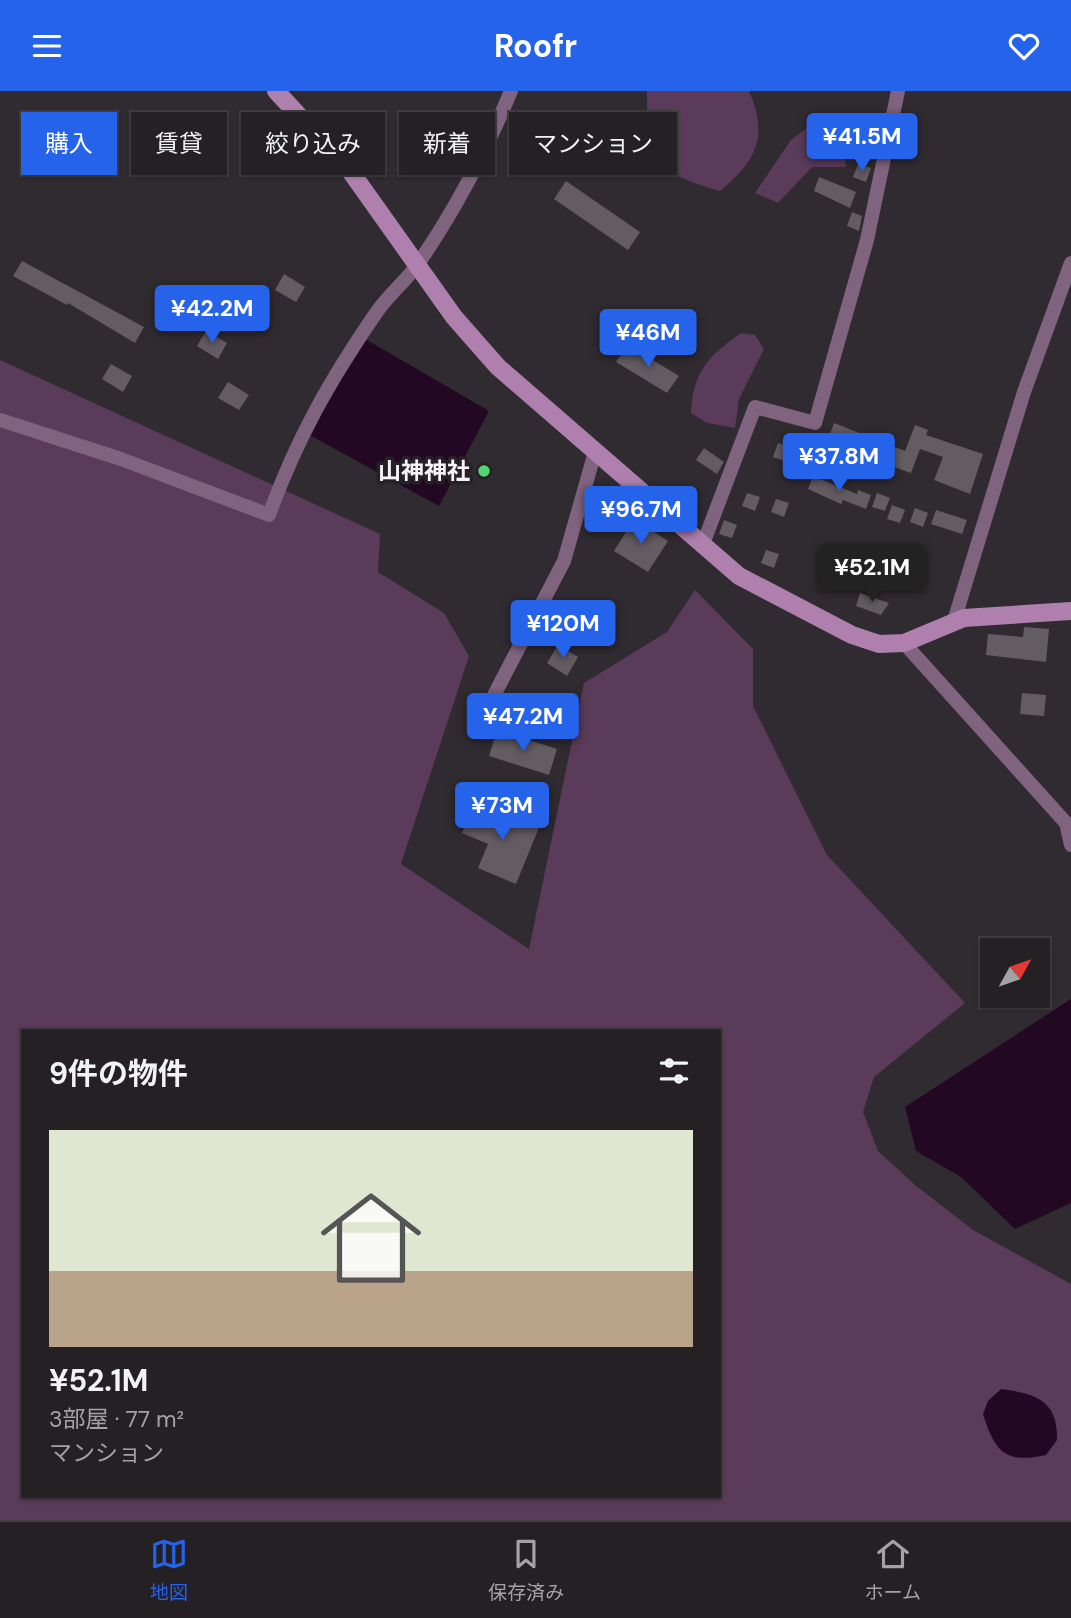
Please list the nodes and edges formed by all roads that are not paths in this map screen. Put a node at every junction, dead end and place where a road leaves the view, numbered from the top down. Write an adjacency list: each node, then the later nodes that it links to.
1 (276, 91): 5 (street)
2 (511, 91): 5 (street)
3 (898, 91): 8 (street)
4 (1071, 263): 10 (street)
5 (417, 266): 6 (street); 7 (street)
6 (0, 420)
7 (595, 453): 8 (street); 12 (street)
8 (702, 544): 11 (street)
9 (1071, 611): 10 (street)
10 (954, 621): 11 (street)
11 (904, 643): 13 (street)
12 (492, 699)
13 (1071, 845)

